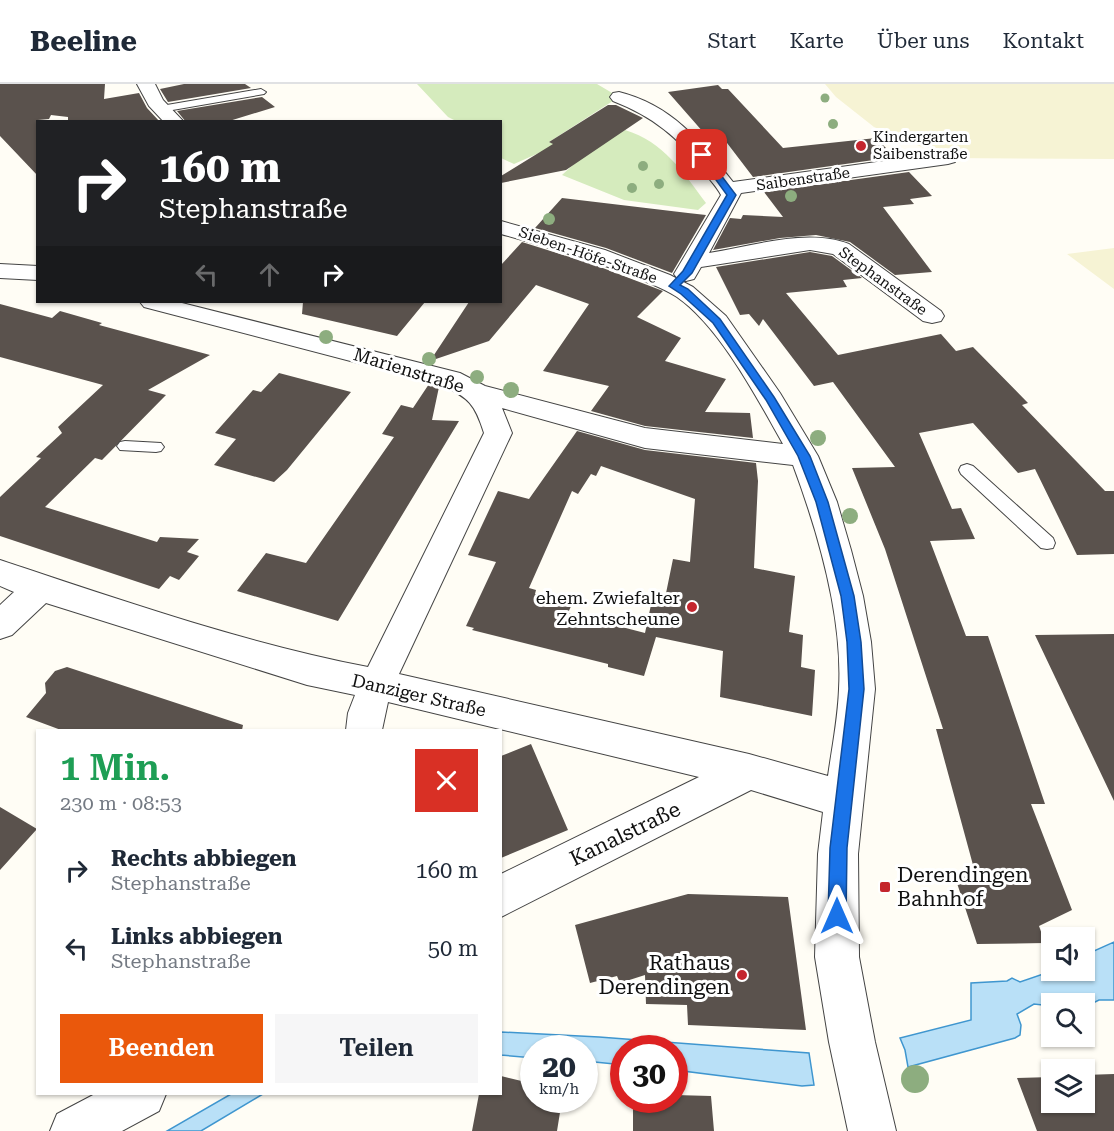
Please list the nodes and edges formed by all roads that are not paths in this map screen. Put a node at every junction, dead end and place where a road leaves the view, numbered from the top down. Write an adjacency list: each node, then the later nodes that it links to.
1 (146, 84): 4 (street)
2 (261, 92): 4 (lane)
3 (619, 97): 7 (street)
4 (161, 109): 5 (street)
5 (173, 120)
6 (948, 158): 7 (street, Saibenstraße)
7 (729, 189): 9 (street)
8 (502, 227): 12 (street, Sieben-Höfe-Straße)
9 (693, 262): 12 (street); 14 (street, Stephanstraße)
10 (0, 271): 11 (street)
11 (36, 273)
12 (674, 286): 18 (street, Sieben-Höfe-Straße)
13 (156, 303): 15 (street, Marienstraße)
14 (932, 316)
15 (479, 393): 18 (street); 24 (street, Marienstraße)
16 (125, 446): 17 (lane)
17 (156, 447)
18 (804, 456): 27 (street, Sieben-Höfe-Straße)
19 (968, 470): 20 (lane)
20 (1047, 543)
21 (0, 573): 22 (street, Danziger Straße)
22 (40, 588): 23 (street); 24 (street, Danziger Straße)
23 (0, 625)
24 (377, 684): 25 (street, Marienstraße); 26 (street, Danziger Straße)
25 (364, 729)
26 (748, 772): 27 (street, Danziger Straße); 28 (street, Kanalstraße)
27 (843, 799): 31 (street, Sieben-Höfe-Straße)
28 (502, 895)
29 (140, 1095): 30 (street)
30 (74, 1131)
31 (872, 1131)

